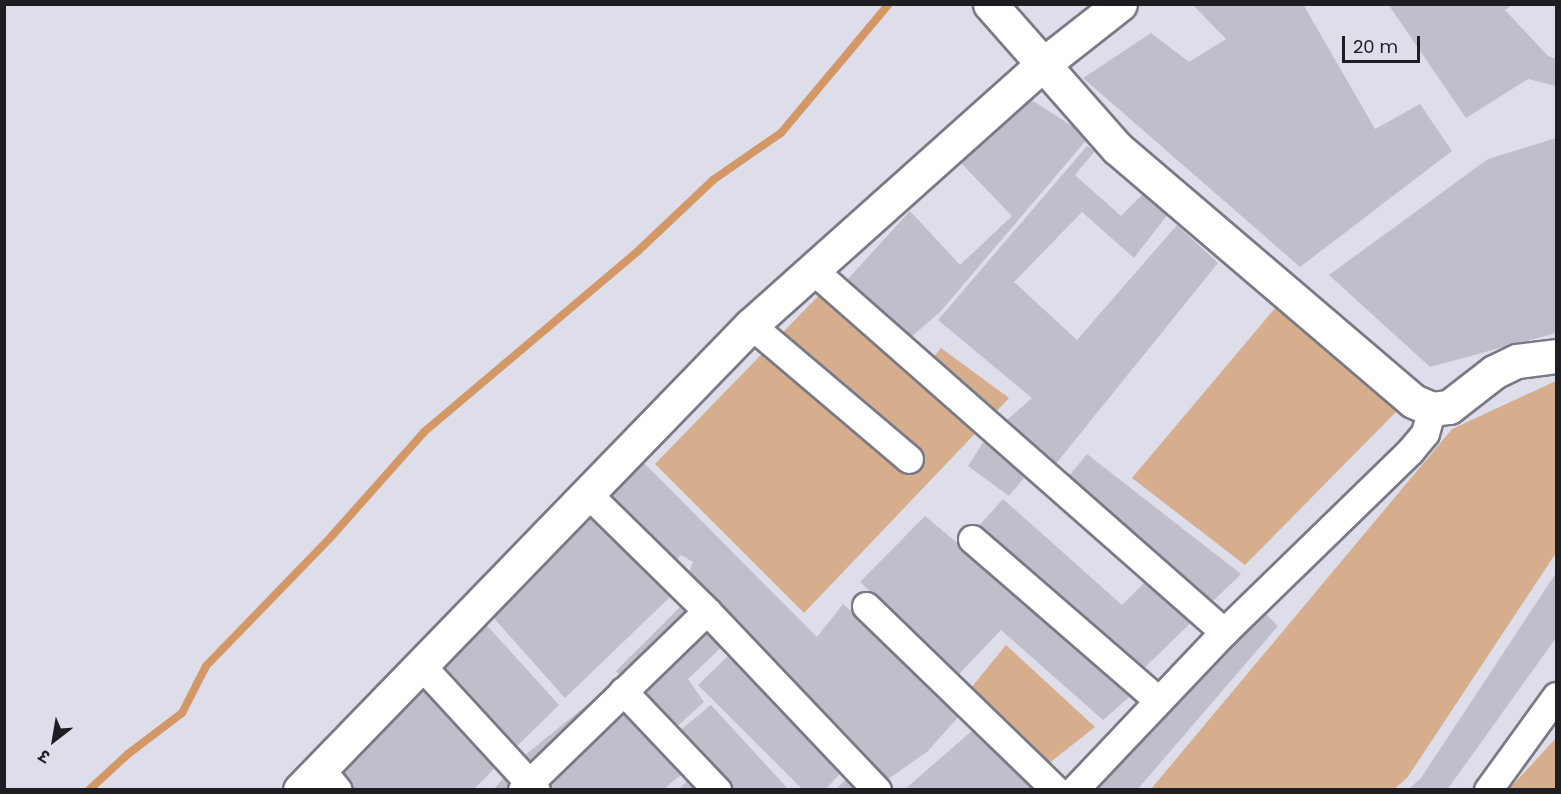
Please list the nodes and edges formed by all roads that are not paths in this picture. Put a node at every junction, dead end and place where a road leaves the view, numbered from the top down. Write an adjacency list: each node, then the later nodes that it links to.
1 (990, 4): 3 (main road)
2 (1120, 4): 3 (main road)
3 (1041, 66): 4 (main road); 7 (main road)
4 (813, 270): 5 (main road); 13 (street)
5 (752, 325): 8 (street); 9 (main road)
6 (1557, 356): 7 (main road)
7 (1432, 409): 13 (street)
8 (909, 459)
9 (586, 492): 12 (street); 14 (main road)
10 (972, 539): 17 (street)
11 (866, 606): 22 (street)
12 (707, 611): 15 (street); 21 (street)
13 (1224, 632): 17 (street)
14 (420, 664): 18 (main road); 19 (street)
15 (623, 691): 19 (street); 20 (street)
16 (1557, 696): 24 (street)
17 (1159, 700): 23 (street)
18 (319, 782)
19 (529, 787)
20 (717, 789)
21 (877, 789)
22 (1056, 789)
23 (1074, 789)
24 (1488, 789)

